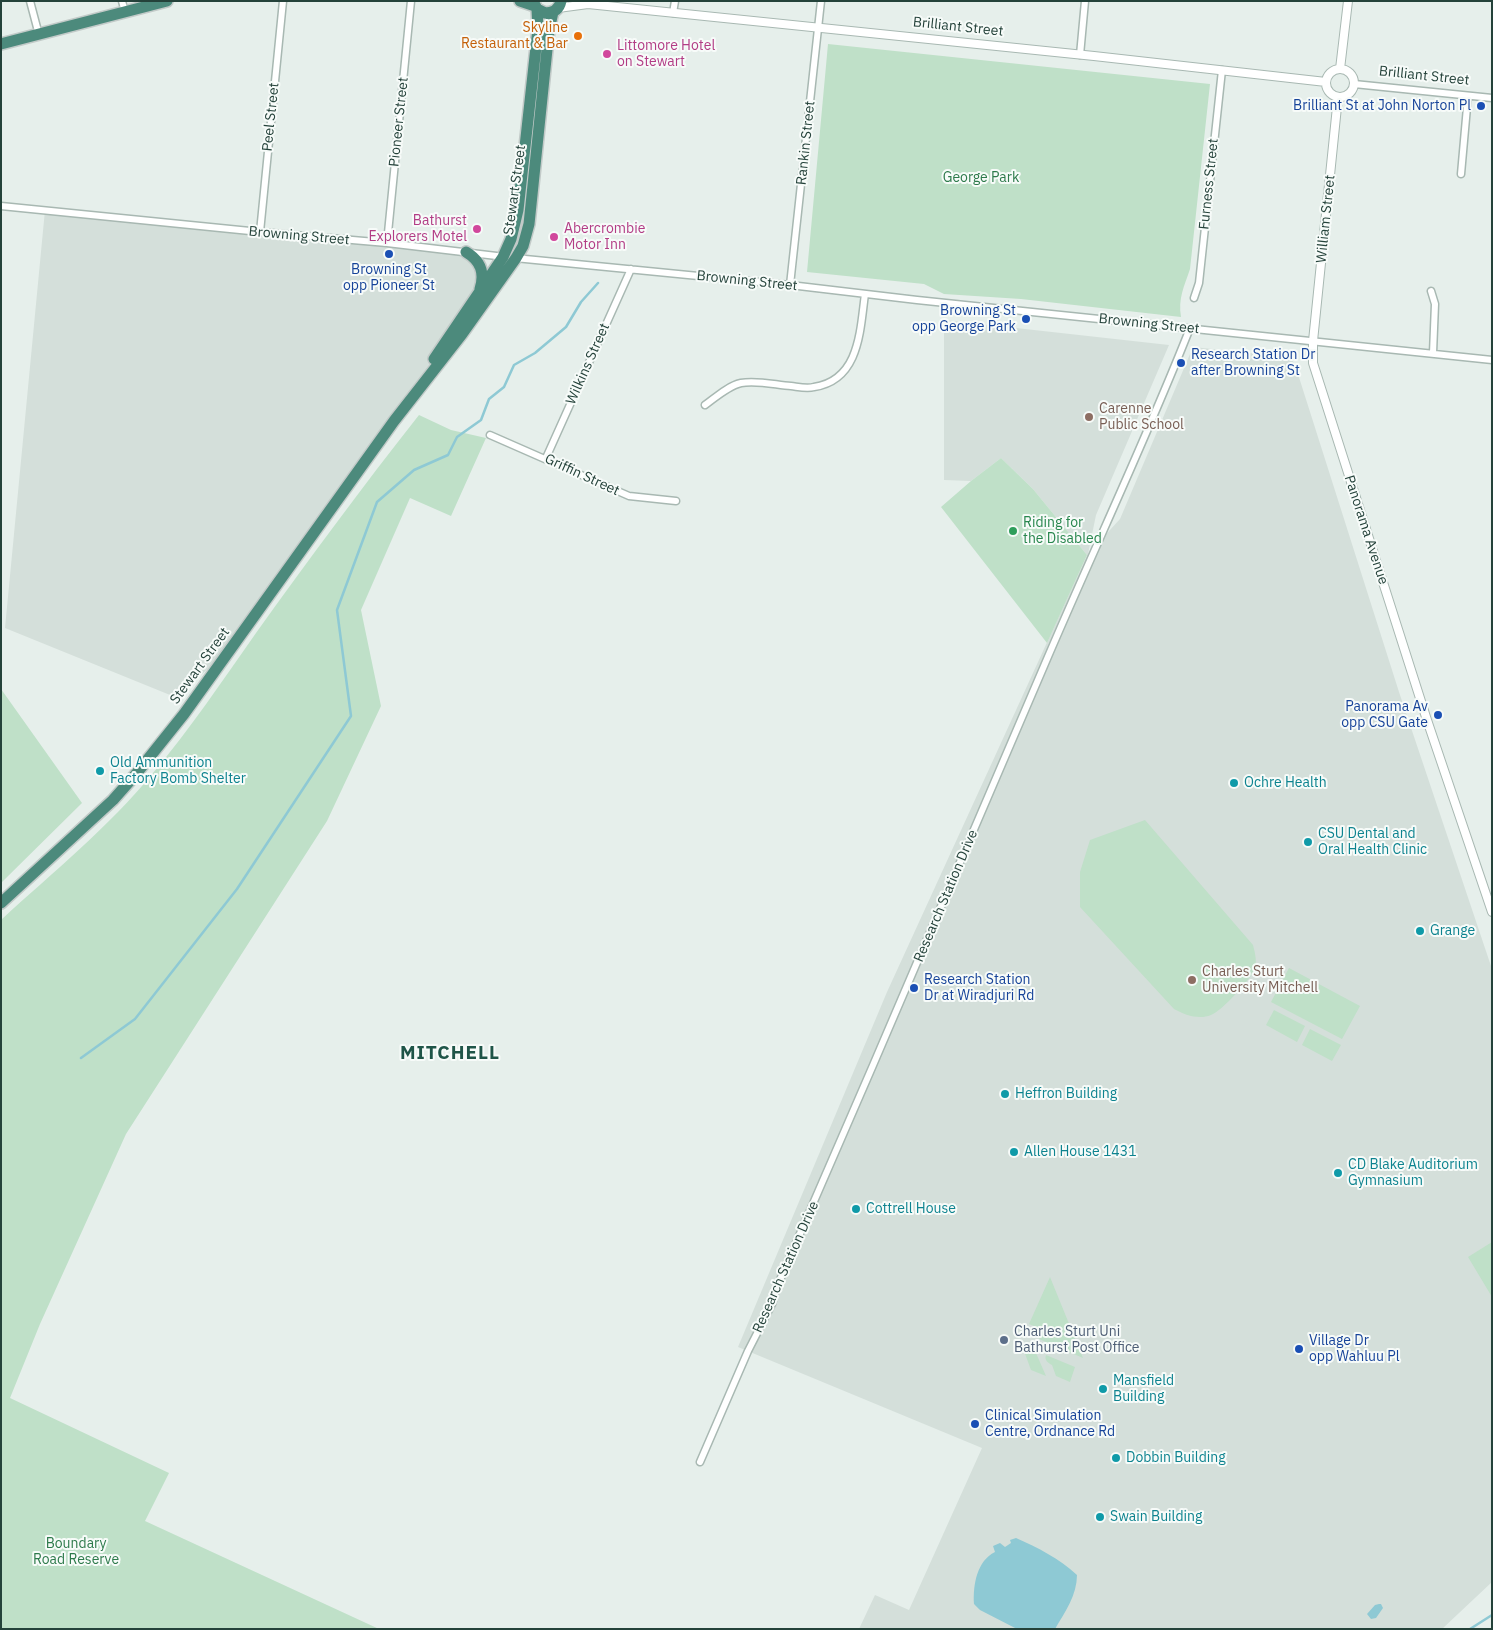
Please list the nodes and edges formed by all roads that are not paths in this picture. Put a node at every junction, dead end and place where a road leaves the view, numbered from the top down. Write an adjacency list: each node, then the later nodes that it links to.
1 (30, 1): 17 (street)
2 (167, 1): 13 (highway)
3 (283, 1): 29 (street, Peel Street)
4 (411, 1): 30 (street, Pioneer Street)
5 (520, 1): 12 (highway)
6 (578, 1): 11 (street, Brilliant Street)
7 (675, 1): 15 (street)
8 (821, 1): 16 (street, Rankin Street)
9 (1085, 1): 19 (street)
10 (1348, 1): 20 (street)
11 (588, 4): 14 (street, Brilliant Street); 15 (street, Brilliant Street)
12 (535, 6): 14 (highway); 32 (highway, Stewart Street)
13 (123, 7): 17 (highway)
14 (558, 7): 33 (highway, Stewart Street)
15 (674, 13): 16 (street, Brilliant Street)
16 (818, 28): 19 (street, Brilliant Street); 35 (street, Rankin Street)
17 (39, 35): 18 (highway)
18 (1, 44)
19 (1080, 55): 21 (street, Brilliant Street)
20 (1340, 69): 22 (street); 23 (street)
21 (1222, 70): 22 (street, Brilliant Street); 39 (street, Furness Street)
22 (1326, 82): 25 (street)
23 (1354, 84): 24 (street, Brilliant Street); 25 (street)
24 (1468, 96): 26 (street, Brilliant Street); 27 (street)
25 (1338, 97): 41 (street, William Street)
26 (1492, 98)
27 (1461, 174)
28 (1, 206): 29 (street, Browning Street)
29 (260, 232): 30 (street, Browning Street)
30 (387, 243): 31 (street, Browning Street)
31 (466, 252): 32 (street, Browning Street); 38 (highway)
32 (503, 256): 33 (street, Browning Street); 38 (highway, Stewart Street)
33 (516, 258): 34 (street, Browning Street); 45 (highway, Stewart Street)
34 (631, 269): 35 (street, Browning Street); 47 (street, Wilkins Street)
35 (790, 285): 37 (street, Browning Street)
36 (1431, 291): 42 (street)
37 (865, 294): 40 (street, Browning Street); 44 (street)
38 (476, 298): 45 (highway, Stewart Street)
39 (1194, 298)
40 (1190, 328): 41 (street, Browning Street); 52 (street, Research Station Drive)
41 (1313, 341): 42 (street, Browning Street); 49 (street, Panorama Avenue)
42 (1433, 353): 43 (street, Browning Street)
43 (1492, 360)
44 (705, 405)
45 (394, 421): 50 (highway, Stewart Street)
46 (490, 435): 47 (street, Griffin Street)
47 (546, 458): 48 (street, Griffin Street)
48 (676, 501)
49 (1489, 896): 51 (street)
50 (1, 903)
51 (1492, 912)
52 (700, 1462)

